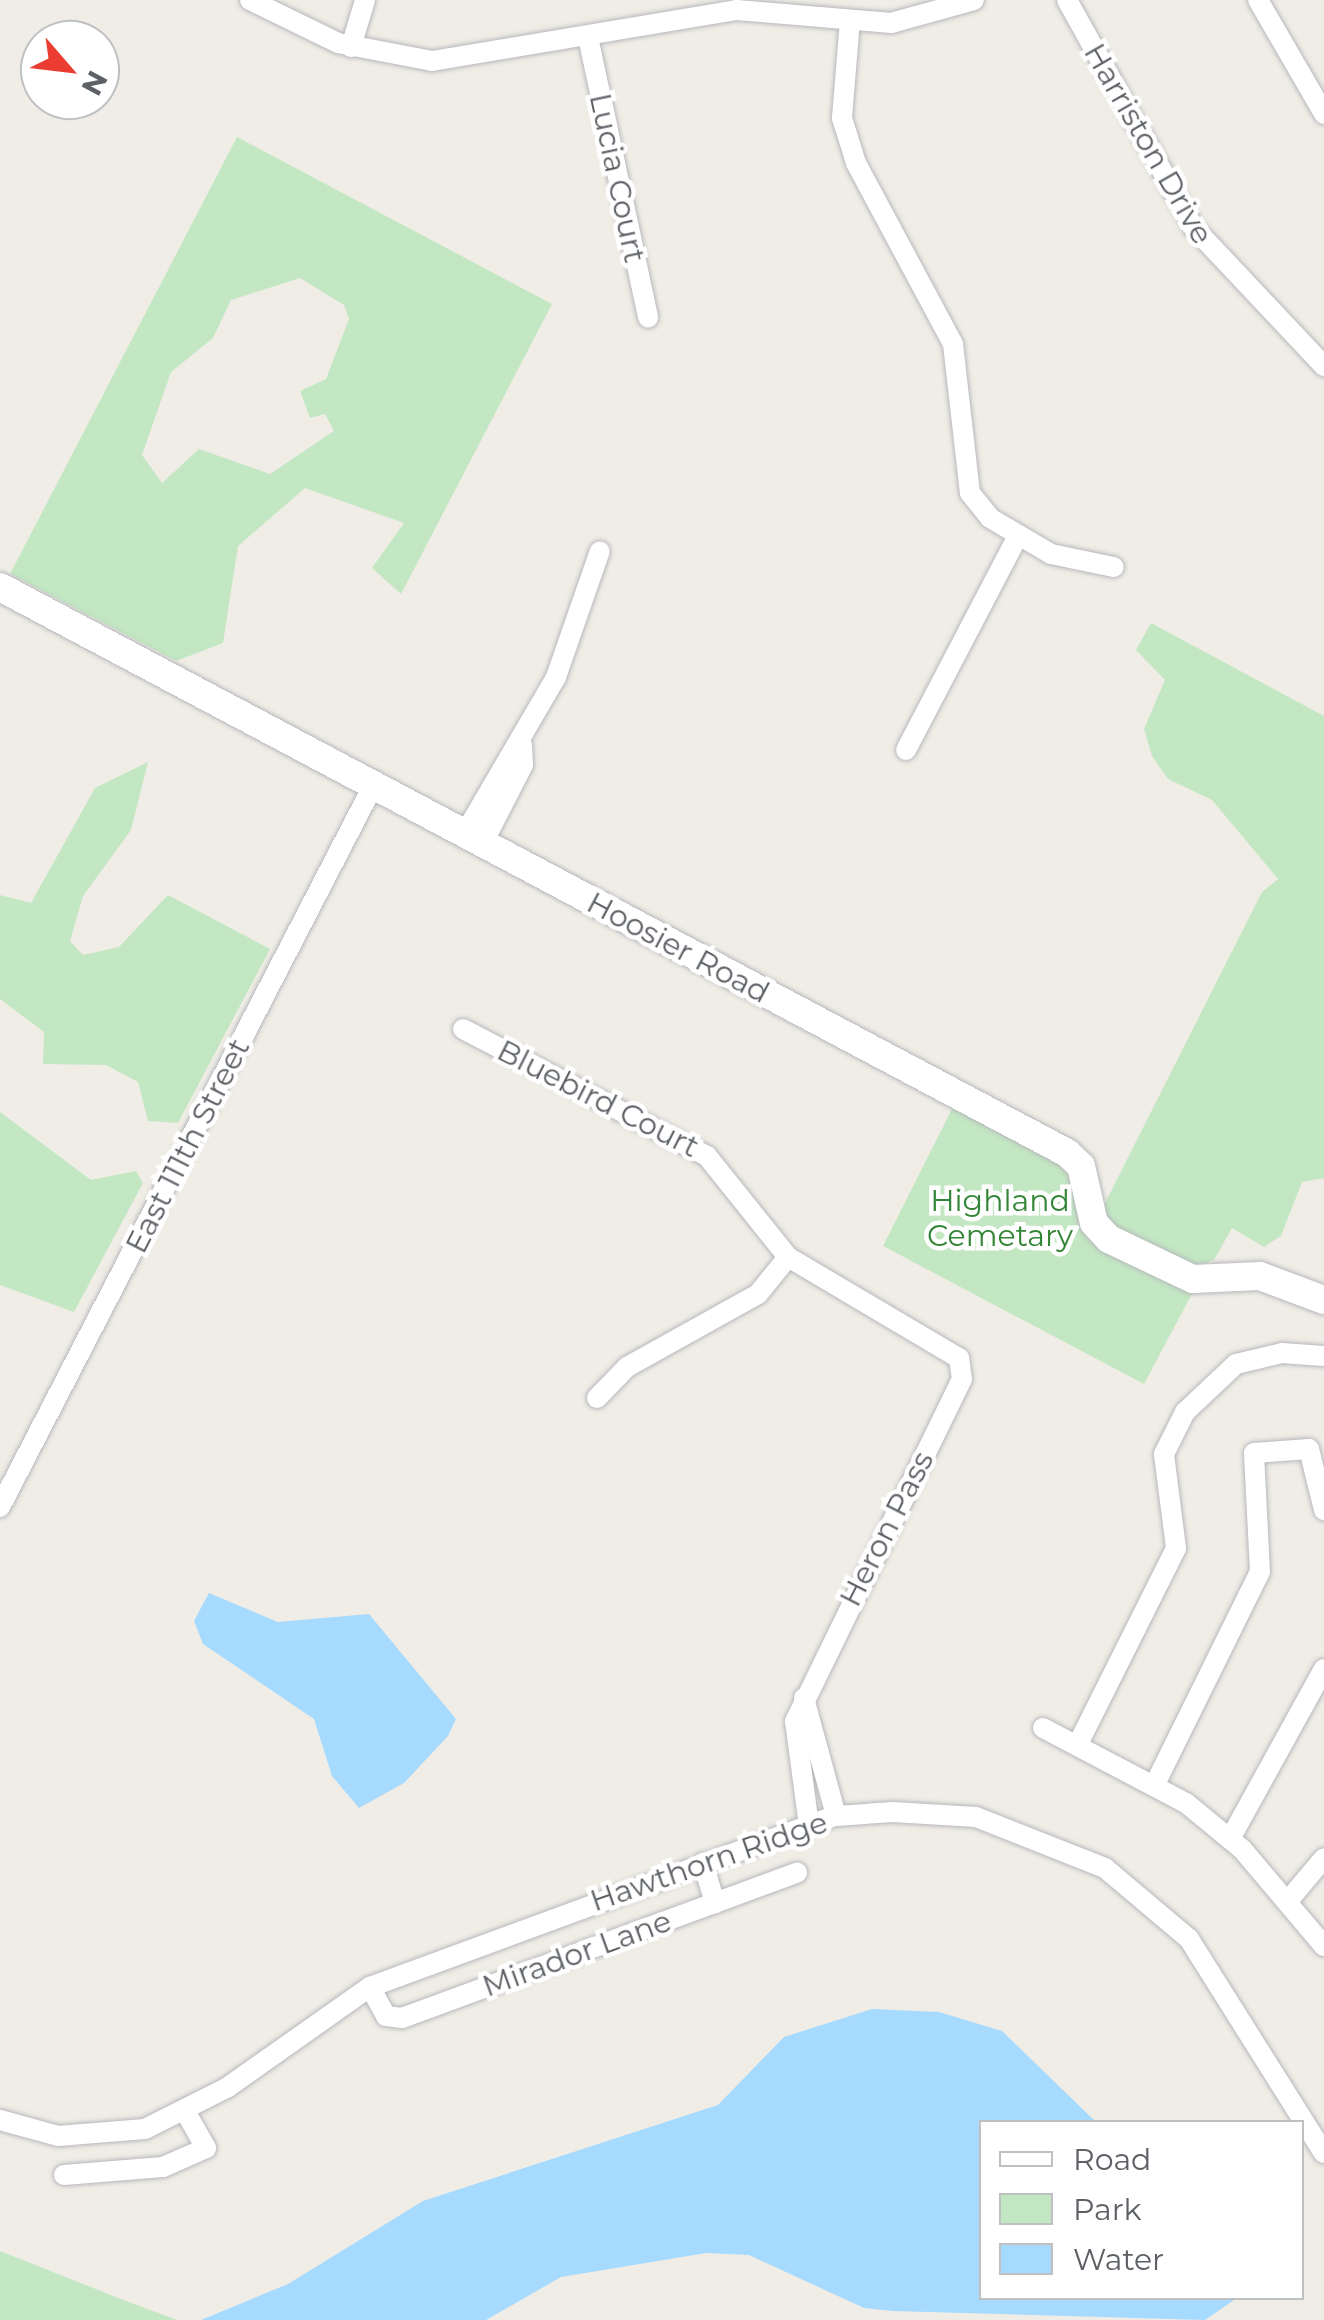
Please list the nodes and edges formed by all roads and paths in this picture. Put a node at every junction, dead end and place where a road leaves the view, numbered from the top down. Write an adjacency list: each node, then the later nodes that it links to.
1 (250, 0): 8 (street)
2 (365, 0): 8 (street)
3 (974, 0): 6 (street)
4 (1066, 0): 11 (street, Harriston Drive)
5 (1258, 0): 9 (street)
6 (850, 20): 7 (street); 12 (street)
7 (588, 38): 8 (street); 10 (street, Lucia Court)
8 (351, 47)
9 (1324, 114)
10 (648, 318)
11 (1320, 353)
12 (1018, 536): 14 (street); 16 (street)
13 (600, 550): 18 (street)
14 (1114, 567)
15 (0, 587): 17 (street, Hoosier Road)
16 (906, 750)
17 (374, 784): 18 (street, Hoosier Road); 25 (street, East 111th Street)
18 (474, 838): 21 (street, Hoosier Road)
19 (462, 1029): 20 (street, Bluebird Court)
20 (788, 1257): 23 (street, Bluebird Court); 24 (street)
21 (1324, 1300)
22 (1324, 1356): 30 (street)
23 (959, 1358): 28 (street, Heron Pass)
24 (598, 1398)
25 (0, 1508)
26 (1324, 1510): 31 (street)
27 (1324, 1669): 34 (street)
28 (804, 1698): 32 (street); 33 (street, Heron Pass)
29 (1043, 1728): 30 (street)
30 (1078, 1744): 31 (street)
31 (1156, 1782): 34 (street)
32 (836, 1816): 33 (street, Hawthorn Ridge); 43 (street, Hawthorn Ridge)
33 (810, 1826): 36 (street, Hawthorn Ridge)
34 (1230, 1839): 38 (street)
35 (1324, 1858): 38 (street)
36 (704, 1862): 39 (street); 41 (street, Hawthorn Ridge)
37 (798, 1872): 39 (street, Mirador Lane)
38 (1287, 1902): 40 (street)
39 (715, 1903): 41 (street, Mirador Lane)
40 (1324, 1946)
41 (370, 1987): 42 (street, Hawthorn Ridge)
42 (186, 2113): 44 (street, Hawthorn Ridge); 46 (street)
43 (1318, 2118): 45 (street, Hawthorn Ridge)
44 (0, 2120)
45 (1324, 2153)
46 (64, 2175)

